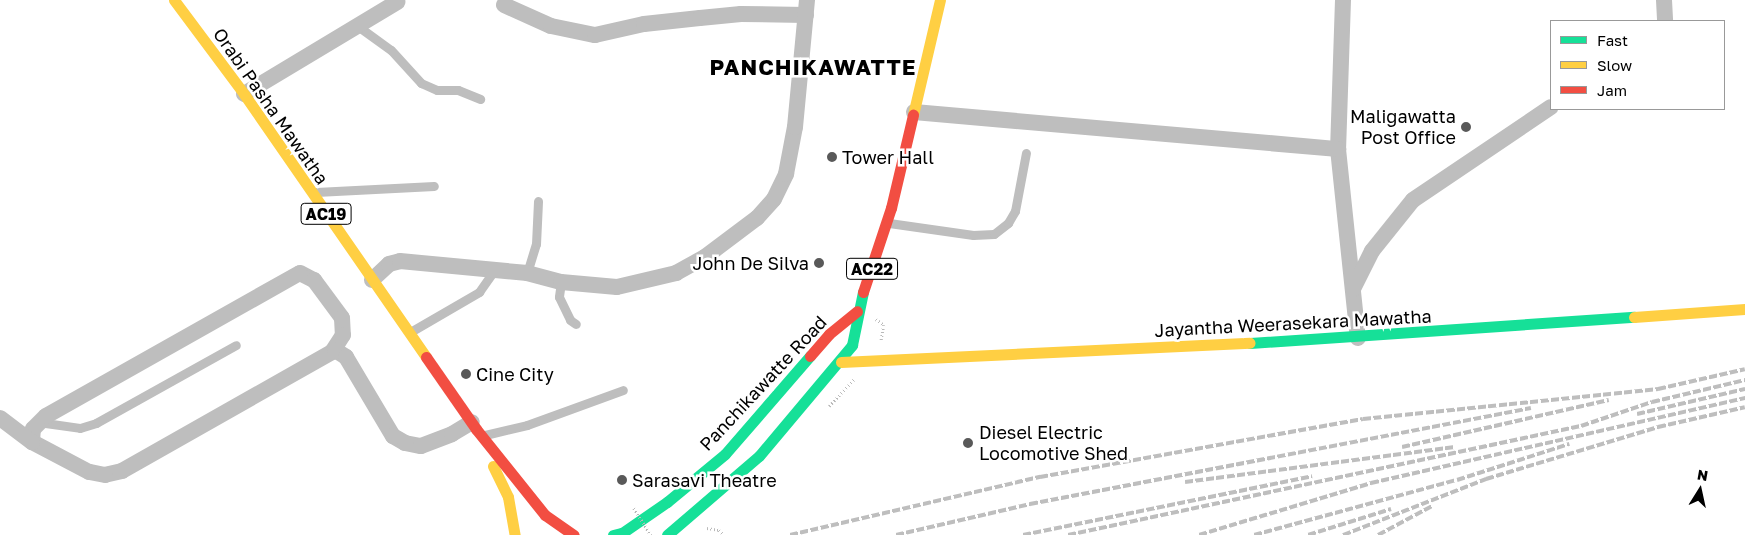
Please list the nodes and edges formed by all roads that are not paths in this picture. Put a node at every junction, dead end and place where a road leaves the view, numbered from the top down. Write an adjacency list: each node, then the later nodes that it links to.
1 (940, 0): 13 (main road, Panchikawatte Road / AC22)
2 (1343, 0): 14 (street)
3 (1664, 0): 8 (street)
4 (179, 2): 10 (main road, Orabi Pasha Mawatha / AC19)
5 (386, 4): 9 (street)
6 (504, 5): 7 (street)
7 (806, 7): 23 (street)
8 (1665, 20)
9 (359, 26): 10 (street); 11 (lane)
10 (244, 94): 17 (main road, Orabi Pasha Mawatha / AC19)
11 (480, 99)
12 (1550, 108): 24 (street)
13 (914, 112): 14 (street); 19 (main road, Panchikawatte Road / AC22)
14 (1338, 149): 24 (street)
15 (1026, 153): 19 (lane)
16 (434, 186): 17 (lane)
17 (311, 192): 22 (main road, Orabi Pasha Mawatha / AC19)
18 (538, 201): 21 (lane)
19 (886, 223): 26 (main road, Panchikawatte Road / AC22)
20 (495, 270): 21 (street); 22 (street); 31 (lane)
21 (527, 273): 23 (street)
22 (372, 280): 31 (main road, Orabi Pasha Mawatha / AC19)
23 (560, 282): 28 (lane)
24 (1353, 289): 30 (street)
25 (1745, 309): 30 (main road, Jayantha Weerasekara Mawatha)
26 (857, 311): 36 (main road, Panchikawatte Road / AC22); 42 (main road, Panchikawatte Road)
27 (1486, 314): 30 (main road, Jayantha Weerasekara Mawatha)
28 (576, 324)
29 (1317, 326): 30 (main road, Jayantha Weerasekara Mawatha)
30 (1357, 331): 36 (main road, Jayantha Weerasekara Mawatha)
31 (409, 332): 40 (main road, Orabi Pasha Mawatha / AC19)
32 (1150, 335): 34 (main road, Jayantha Weerasekara Mawatha)
33 (236, 345): 39 (lane)
34 (908, 346)
35 (341, 353): 39 (street); 40 (street); 41 (street)
36 (841, 362): 45 (main road, Panchikawatte Road / AC22)
37 (623, 390): 40 (lane)
38 (0, 418): 41 (street)
39 (38, 422): 41 (street)
40 (477, 429): 43 (main road); 44 (main road)
41 (32, 442)
42 (618, 534)
43 (515, 535)
44 (574, 535)
45 (667, 535)

